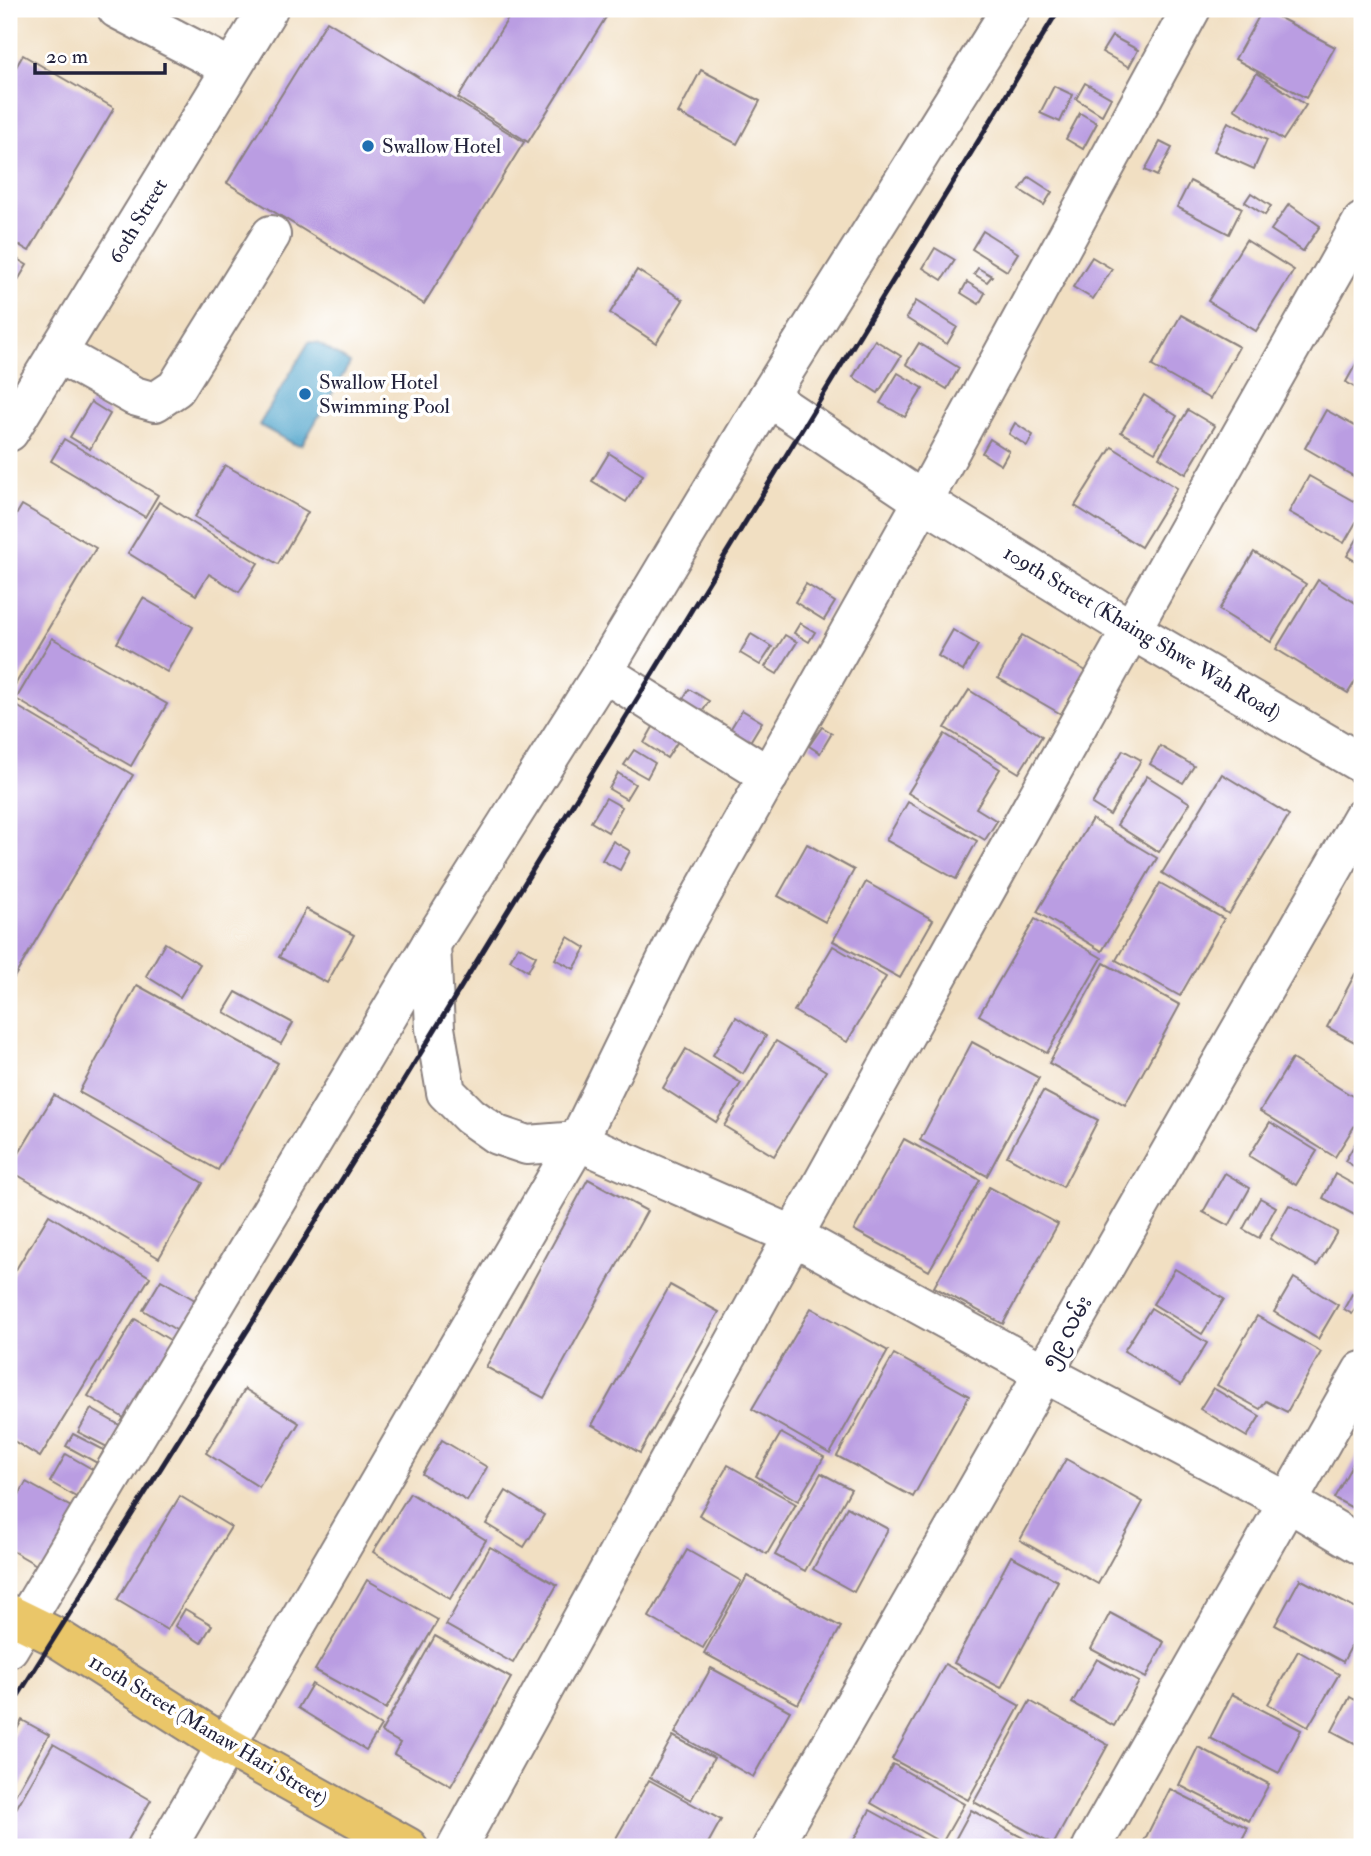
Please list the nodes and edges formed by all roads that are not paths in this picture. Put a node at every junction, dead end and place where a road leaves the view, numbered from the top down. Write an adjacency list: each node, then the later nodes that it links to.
1 (117, 9): 5 (street)
2 (268, 9): 5 (street, 60th Street)
3 (1011, 9): 9 (street)
4 (1191, 9): 11 (street)
5 (231, 68): 8 (street, 60th Street)
6 (1362, 222): 12 (street)
7 (271, 235): 8 (street)
8 (57, 353): 10 (street, 60th Street)
9 (768, 397): 11 (street, 109th Street (Khaing Shwe Wah Road)); 13 (street)
10 (9, 432)
11 (923, 501): 12 (street, 109th Street (Khaing Shwe Wah Road)); 15 (street)
12 (1130, 629): 14 (street, 109th Street (Khaing Shwe Wah Road)); 19 (street)
13 (603, 672): 15 (street); 17 (street)
14 (1362, 764)
15 (769, 776): 18 (street)
16 (1362, 818): 21 (street, ၅၉ လမ်း)
17 (430, 944): 18 (street); 24 (street)
18 (578, 1141): 19 (street); 25 (street)
19 (792, 1235): 21 (street); 28 (street)
20 (1362, 1371): 22 (street)
21 (1044, 1373): 22 (street); 29 (street, ၅၉ လမ်း)
22 (1288, 1502): 23 (street); 30 (street)
23 (1362, 1546)
24 (14, 1628): 25 (main road, 110th Street (Manaw Hari Street))
25 (225, 1745): 26 (street); 27 (main road, 110th Street (Manaw Hari Street))
26 (167, 1847)
27 (408, 1847)
28 (457, 1847)
29 (772, 1847)
30 (1091, 1847)

